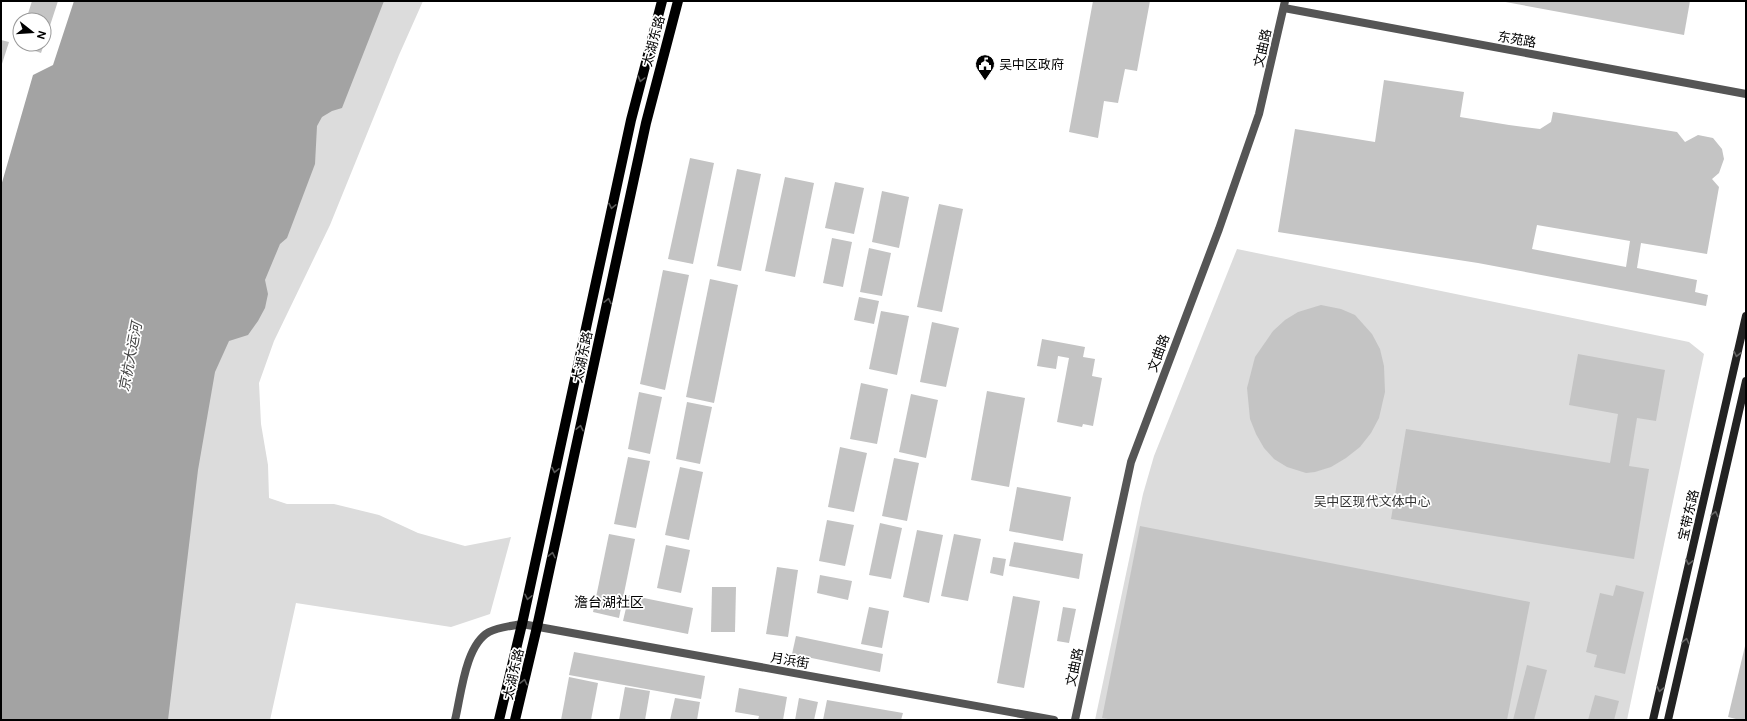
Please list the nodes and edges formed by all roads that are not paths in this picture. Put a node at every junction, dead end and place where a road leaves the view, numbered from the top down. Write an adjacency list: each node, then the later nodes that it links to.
1 (662, 1): 7 (main road, 太湖东路, one-way to 7)
2 (678, 1): 8 (main road, 太湖东路, one-way to 2)
3 (1284, 5): 4 (street, 东苑路); 13 (street, 文曲路)
4 (1746, 94)
5 (1746, 316): 14 (main road, 宝带东路, one-way to 14)
6 (1746, 381): 15 (main road, 宝带东路, one-way to 6)
7 (522, 624): 8 (street, 月浜街); 9 (street); 10 (main road, 太湖东路)
8 (537, 627): 11 (main road, 太湖东路, one-way to 8); 12 (street, 月浜街)
9 (455, 720)
10 (499, 720)
11 (515, 720)
12 (1054, 720)
13 (1075, 720)
14 (1653, 720)
15 (1668, 720)

